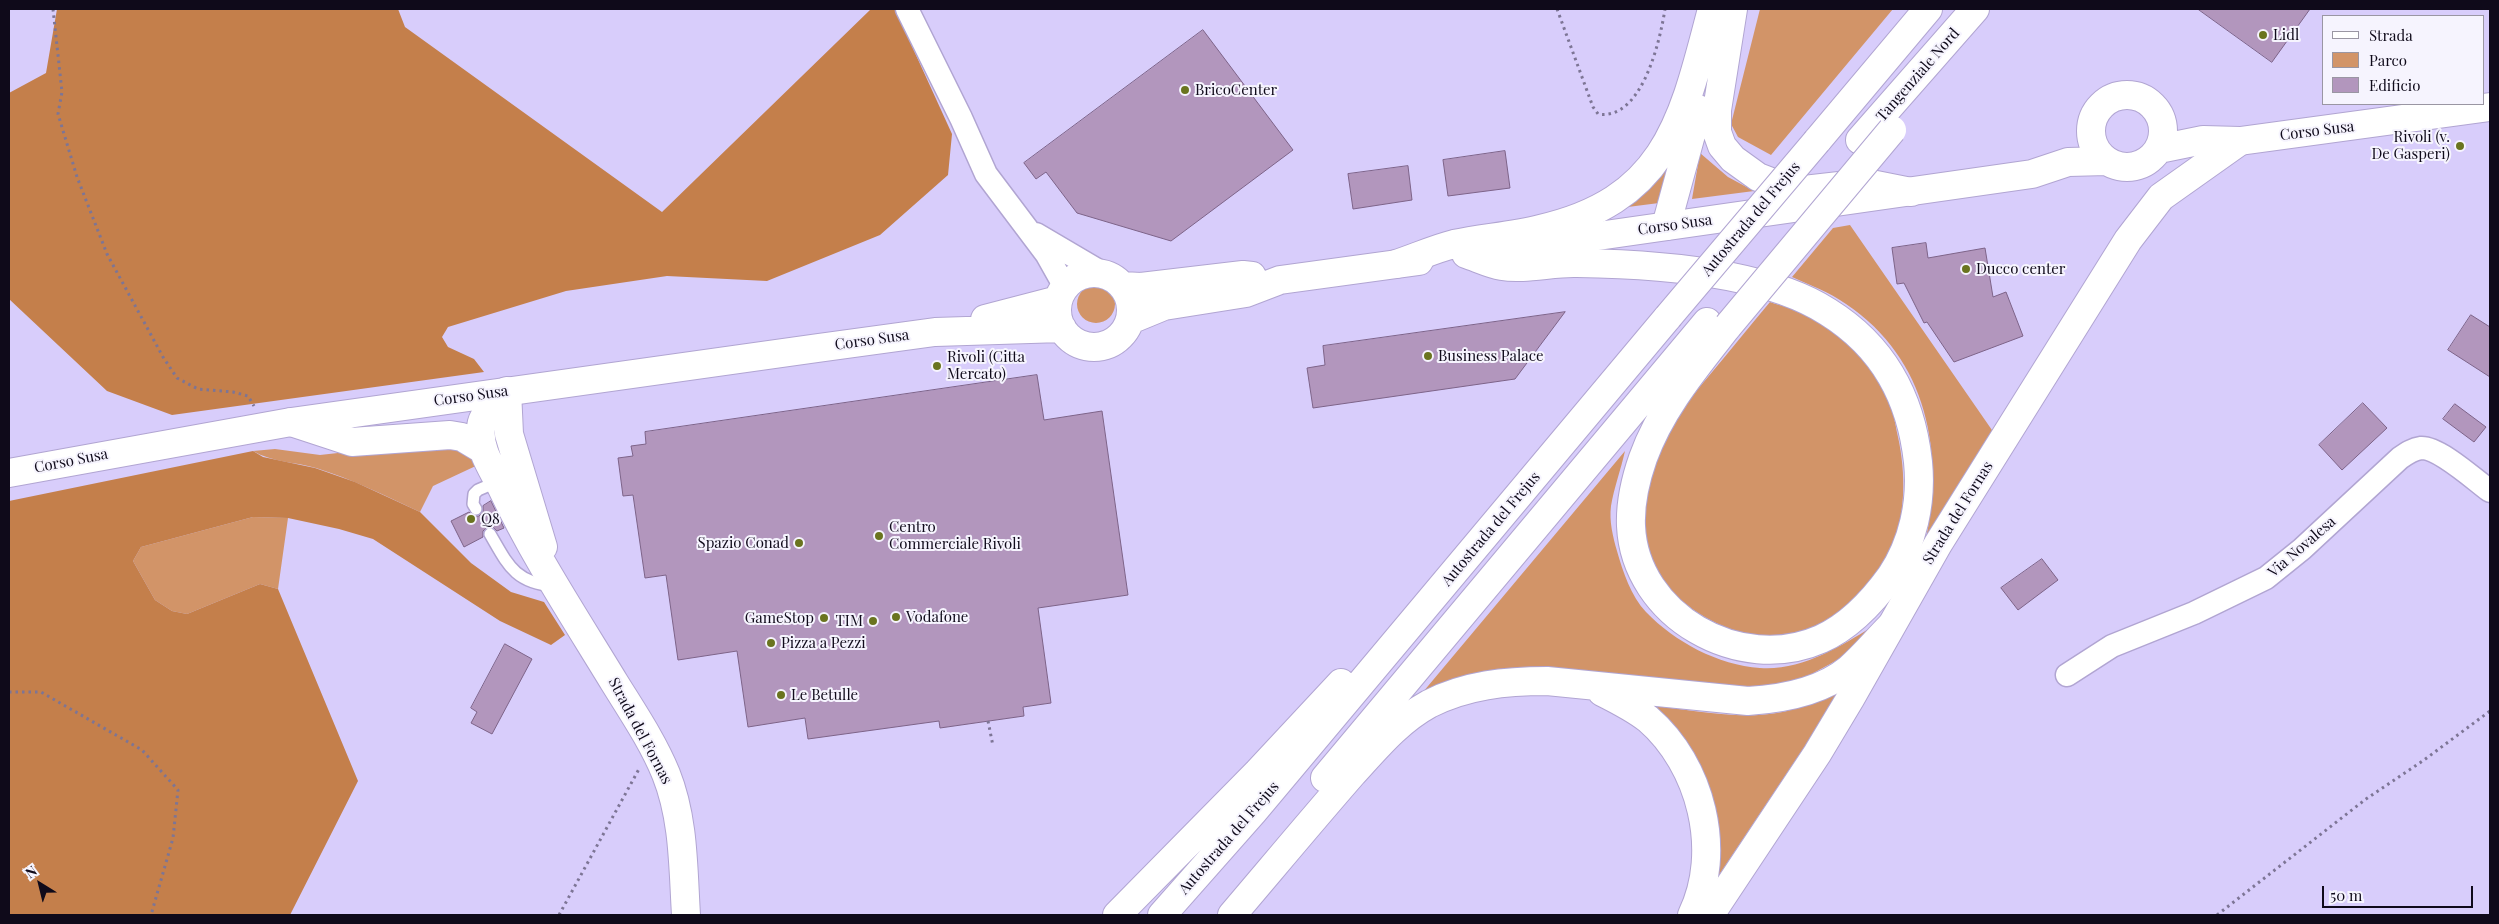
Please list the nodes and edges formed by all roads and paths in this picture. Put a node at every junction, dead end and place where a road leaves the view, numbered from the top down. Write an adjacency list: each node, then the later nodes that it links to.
1 (53, 9): 32 (path)
2 (907, 9): 21 (street)
3 (1556, 9): 4 (path)
4 (1665, 9)
5 (1712, 9): 23 (main road)
6 (1726, 9): 20 (main road)
7 (1734, 9): 19 (main road)
8 (1928, 9): 42 (main road, Autostrada del Frejus, bridge)
9 (1975, 9): 10 (main road, Tangenziale Nord)
10 (1935, 55): 28 (main road, Tangenziale Nord); 28 (main road, bridge)
11 (2490, 107): 15 (main road, Corso Susa)
12 (2162, 119): 13 (main road); 14 (main road, Corso Susa); 16 (main road)
13 (2091, 131): 17 (main road); 18 (main road)
14 (2202, 140): 15 (main road, Corso Susa); 16 (main road, Corso Susa)
15 (2240, 141): 41 (main road, Strada del Fornas)
16 (2159, 149): 17 (main road)
17 (2107, 161): 18 (main road, Corso Susa)
18 (2068, 162): 19 (main road, Corso Susa)
19 (1911, 192): 20 (main road, Corso Susa)
20 (1666, 226): 22 (main road, Corso Susa)
21 (1030, 230): 24 (street); 26 (street)
22 (1466, 254): 23 (main road, Corso Susa); 28 (main road)
23 (1396, 264): 25 (main road, Corso Susa)
24 (1113, 280): 25 (main road, Corso Susa); 26 (main road); 27 (main road)
25 (1280, 280): 27 (main road, Corso Susa)
26 (1062, 294): 29 (main road); 30 (main road, Corso Susa)
27 (1130, 320): 29 (main road)
28 (1718, 324): 55 (main road)
29 (1062, 328): 30 (main road, Corso Susa)
30 (935, 332): 31 (main road, Corso Susa)
31 (507, 391): 32 (main road, Corso Susa); 33 (main road, Strada del Fornas); 38 (main road, Strada del Fornas)
32 (278, 424): 33 (main road); 34 (main road, Corso Susa)
33 (482, 449): 35 (main road, Strada del Fornas)
34 (9, 473)
35 (498, 481): 37 (lane); 38 (lane); 40 (main road, Strada del Fornas)
36 (2490, 491): 43 (street, Via Novalesa)
37 (476, 509)
38 (541, 533): 40 (main road, Strada del Fornas)
39 (490, 534): 40 (lane)
40 (550, 575): 49 (main road, Strada del Fornas)
41 (1890, 627): 44 (main road); 58 (main road, Strada del Fornas)
42 (1396, 642): 53 (main road); 54 (main road, Autostrada del Frejus)
43 (2067, 675)
44 (1587, 686): 56 (main road); 57 (main road)
45 (9, 692): 50 (path)
46 (2490, 711): 59 (path)
47 (988, 720): 48 (path)
48 (993, 746)
49 (652, 748): 51 (path); 52 (main road, Strada del Fornas)
50 (151, 915)
51 (559, 915)
52 (686, 915)
53 (1117, 915)
54 (1162, 915)
55 (1210, 915)
56 (1232, 915)
57 (1692, 915)
58 (1710, 915)
59 (2217, 915)

